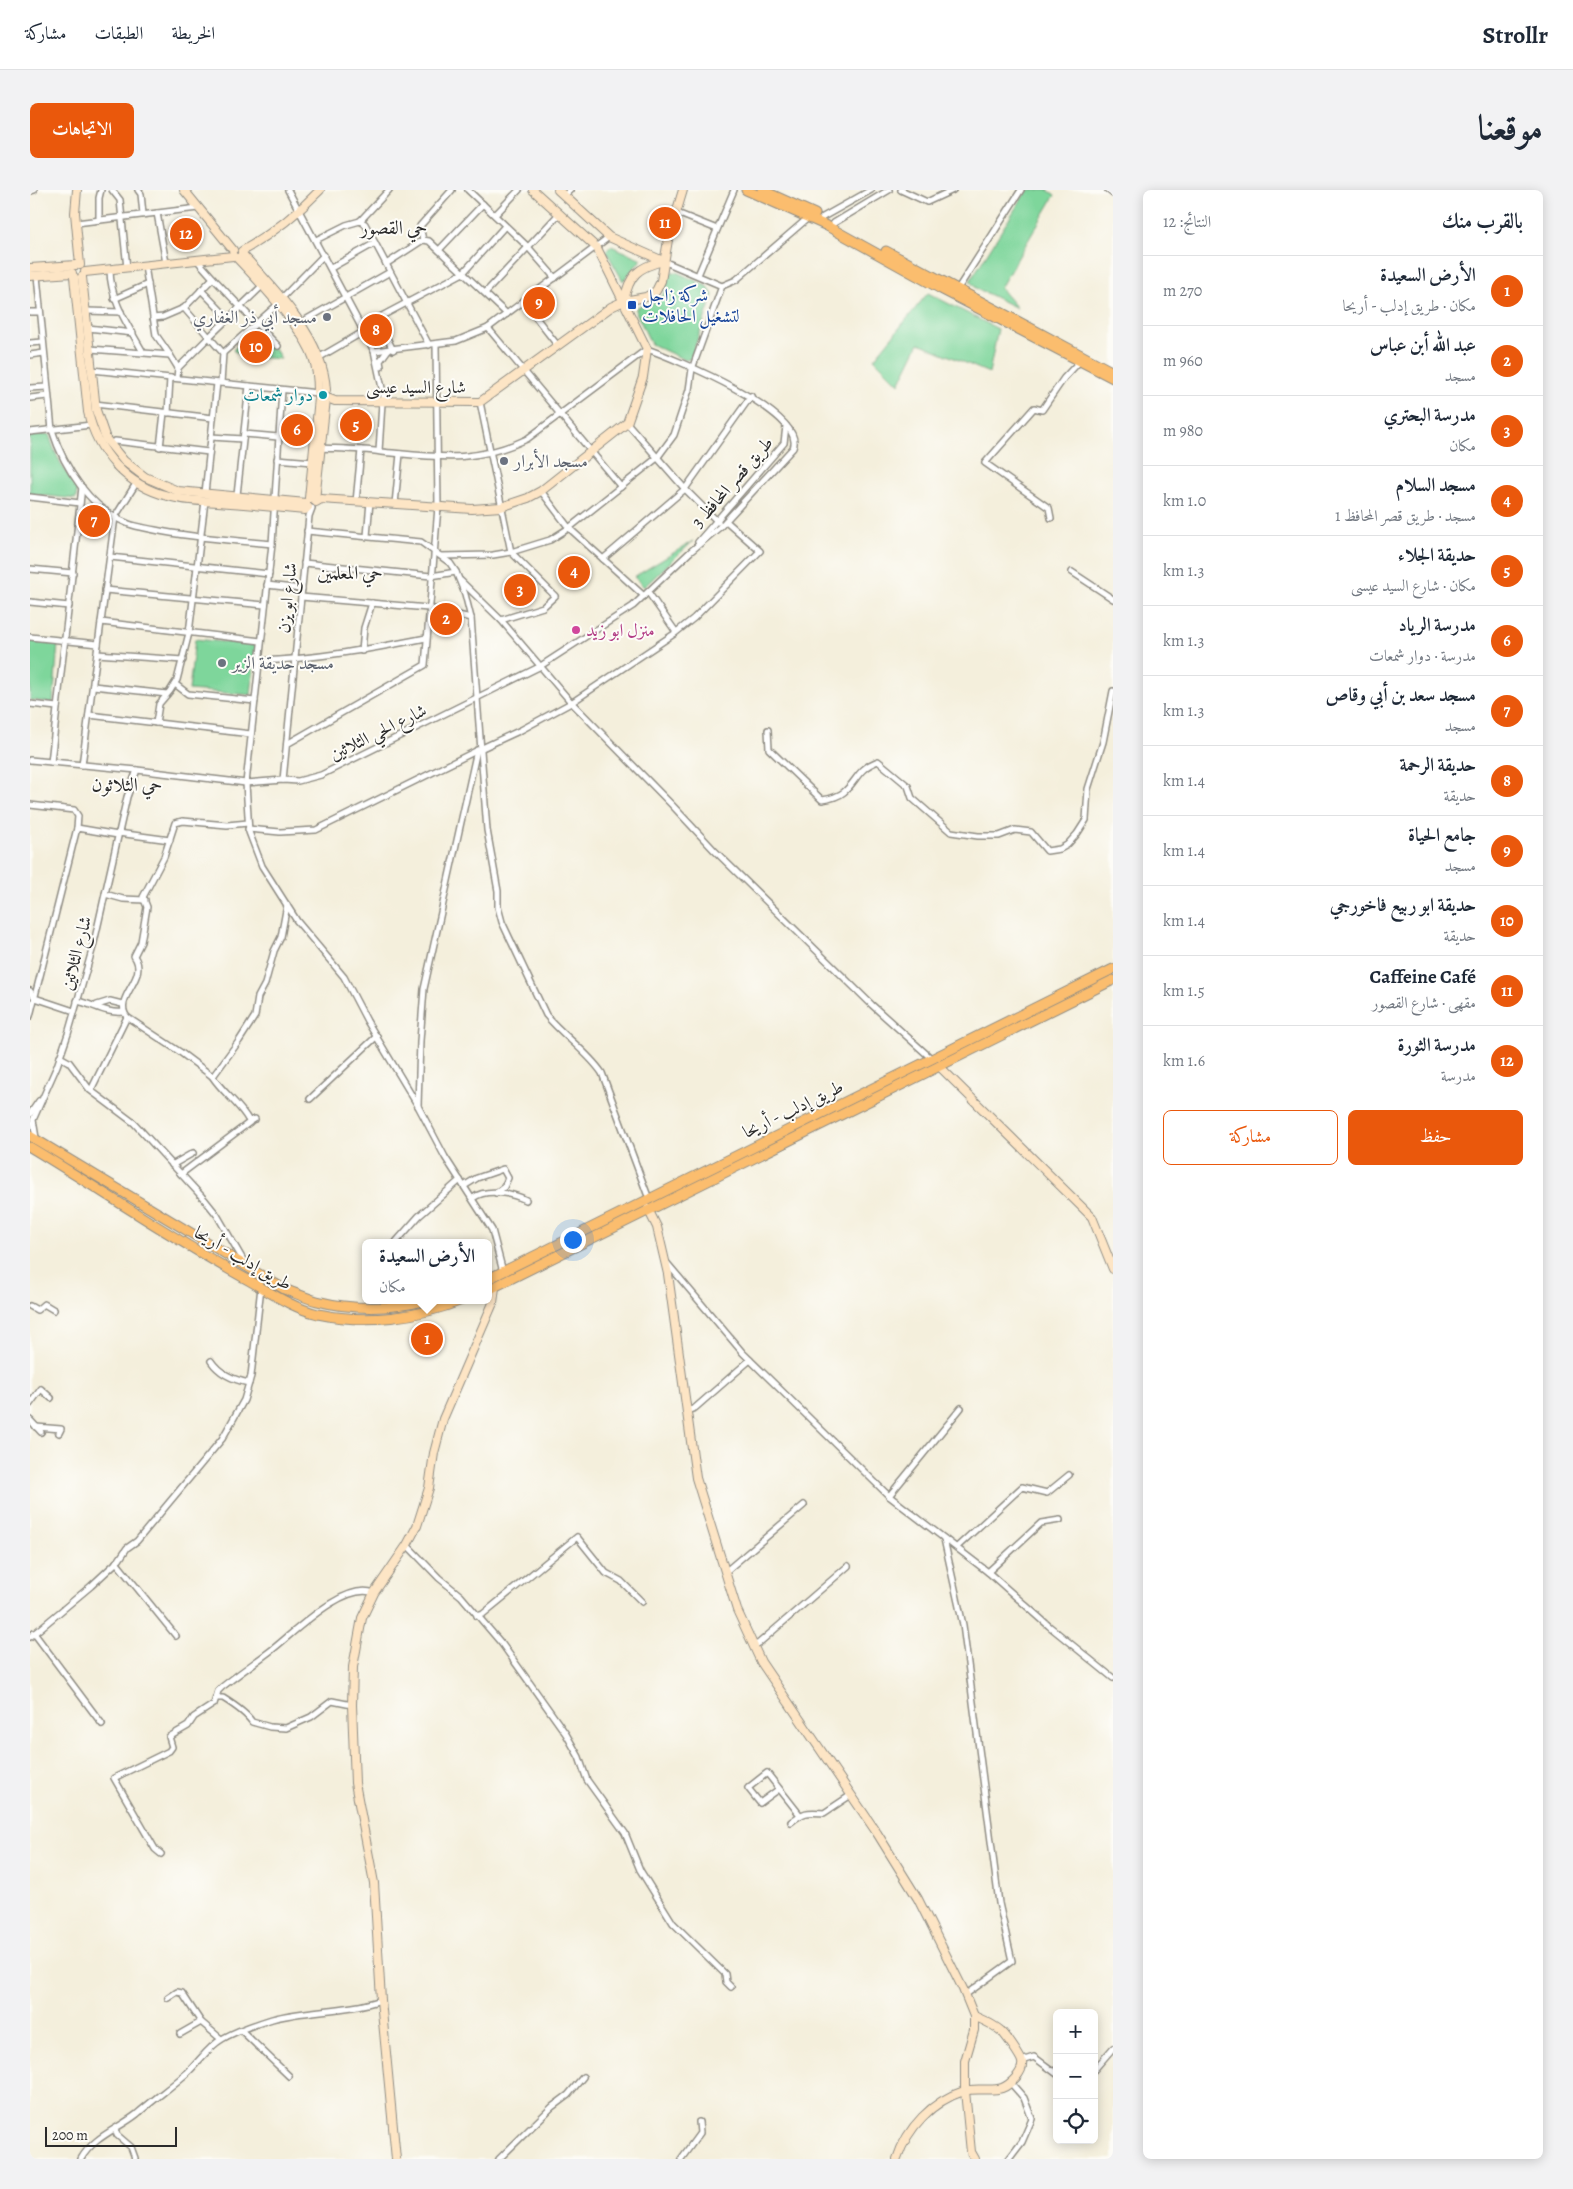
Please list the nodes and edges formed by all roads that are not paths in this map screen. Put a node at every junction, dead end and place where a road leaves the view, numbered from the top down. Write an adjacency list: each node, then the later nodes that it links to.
1 (34, 190): 25 (street)
2 (77, 190): 41 (street)
3 (101, 190): 38 (street)
4 (112, 190): 37 (street)
5 (138, 190): 32 (street)
6 (184, 190): 29 (street)
7 (190, 190): 52 (street)
8 (288, 190): 30 (street)
9 (320, 190): 30 (street)
10 (389, 190): 40 (street)
11 (452, 190): 47 (street)
12 (468, 190): 28 (street)
13 (519, 190): 35 (street)
14 (534, 190): 33 (street)
15 (683, 190): 34 (street)
16 (734, 190): 44 (street)
17 (746, 190): 36 (main road)
18 (762, 190): 36 (main road)
19 (871, 190): 39 (street)
20 (889, 190): 43 (street)
21 (901, 190): 22 (street)
22 (953, 190)
23 (1021, 190): 75 (street)
24 (1108, 190): 27 (street)
25 (30, 191)
26 (564, 192): 45 (street)
27 (1113, 194)
28 (483, 204): 35 (street); 51 (street)
29 (198, 208): 31 (street); 52 (street)
30 (300, 211): 46 (street); 52 (street)
31 (158, 213): 32 (street); 56 (street)
32 (144, 214): 37 (street)
33 (559, 214): 49 (street); 50 (street)
34 (677, 214): 44 (street); 55 (street)
35 (495, 215): 42 (street)
36 (811, 215): 39 (main road); 73 (street)
37 (122, 217): 38 (street); 61 (street)
38 (99, 220): 41 (street)
39 (821, 220): 43 (main road)
40 (360, 221): 46 (street); 48 (street)
41 (76, 223): 58 (street)
42 (505, 226): 49 (street); 65 (street)
43 (832, 226): 75 (main road); 116 (main road)
44 (717, 229): 67 (street)
45 (609, 237): 50 (street); 55 (street)
46 (316, 240): 53 (street)
47 (424, 240): 51 (street); 57 (street)
48 (375, 243): 57 (street); 62 (street)
49 (528, 247): 70 (street); 76 (street)
50 (597, 248): 70 (street); 80 (street)
51 (439, 250): 65 (street)
52 (237, 253): 54 (street); 72 (street); 81 (street)
53 (324, 255): 62 (street); 81 (street)
54 (197, 259): 56 (street); 69 (street)
55 (663, 261): 67 (street); 80 (street); 80 (street)
56 (166, 263): 59 (street)
57 (386, 264): 64 (street)
58 (78, 265): 60 (street); 66 (street); 66 (street)
59 (146, 266): 61 (street); 71 (street)
60 (30, 268)
61 (127, 268): 63 (street)
62 (331, 268): 77 (street)
63 (110, 270): 66 (street); 78 (street)
64 (390, 272): 77 (street); 82 (street)
65 (463, 273): 76 (street); 82 (street)
66 (78, 275): 68 (street); 85 (street); 143 (street)
67 (698, 275): 73 (street)
68 (34, 276): 87 (street)
69 (213, 278): 74 (street); 83 (street)
70 (554, 278): 79 (street)
71 (148, 284): 78 (street); 90 (street)
72 (262, 286): 81 (street); 83 (street)
73 (722, 286): 118 (street)
74 (201, 290): 84 (street); 91 (street)
75 (957, 290): 121 (main road)
76 (485, 293): 89 (street)
77 (345, 296): 94 (street); 97 (street)
78 (114, 299): 88 (street)
79 (524, 301): 89 (street); 105 (street)
80 (624, 301): 105 (street, شارع السيد عيسى); 107 (street)
81 (279, 302): 93 (street); 94 (street); 131 (street)
82 (406, 303): 92 (street); 103 (street)
83 (241, 306): 91 (street); 93 (street)
84 (184, 308): 90 (street); 99 (street)
85 (86, 311): 88 (street); 95 (street)
86 (30, 312): 87 (street)
87 (40, 312): 100 (street)
88 (121, 312): 98 (street)
89 (506, 314): 96 (street)
90 (153, 318): 114 (street)
91 (229, 318): 99 (street)
92 (377, 318): 97 (street); 108 (street)
93 (257, 323): 104 (street); 112 (street)
94 (300, 323): 115 (street)
95 (88, 328): 98 (street); 106 (street)
96 (488, 328): 102 (street); 120 (street)
97 (362, 330): 109 (street); 115 (street)
98 (133, 333): 110 (street)
99 (210, 338): 112 (street); 117 (street)
100 (43, 342): 101 (street); 111 (street)
101 (30, 343)
102 (436, 344): 103 (street); 136 (street)
103 (429, 345): 108 (street)
104 (278, 346)
105 (558, 346): 120 (street, شارع السيد عيسى)
106 (90, 349): 110 (street); 119 (street)
107 (647, 349): 118 (street); 140 (street); 142 (street)
108 (390, 350): 109 (street); 124 (street)
109 (374, 351): 124 (street)
110 (143, 352): 114 (street)
111 (44, 353): 113 (street); 128 (street)
112 (223, 353): 126 (street)
113 (30, 355)
114 (170, 355): 117 (street)
115 (320, 357): 131 (street)
116 (1080, 361): 125 (main road); 180 (street)
117 (178, 368): 123 (street)
118 (692, 369): 133 (street); 160 (street)
119 (92, 370): 122 (street); 138 (street)
120 (524, 370): 137 (street, شارع السيد عيسى); 140 (street)
121 (1113, 372)
122 (170, 378): 123 (street); 139 (street)
123 (177, 378): 126 (street)
124 (382, 378): 135 (street)
125 (1113, 378)
126 (219, 383): 127 (street); 141 (street)
127 (249, 386): 130 (street); 148 (street)
128 (47, 387): 129 (street); 132 (street)
129 (30, 388)
130 (282, 390): 131 (street); 149 (street)
131 (322, 395): 135 (street, شارع السيد عيسى); 152 (street); 162 (street)
132 (48, 396): 134 (street); 145 (street)
133 (751, 396): 144 (street); 166 (street)
134 (30, 398)
135 (384, 402): 136 (street, شارع السيد عيسى); 154 (street)
136 (437, 402): 137 (street, شارع السيد عيسى); 159 (street)
137 (480, 402): 156 (street)
138 (95, 404): 139 (street); 150 (street)
139 (166, 413): 141 (street); 151 (street)
140 (561, 414): 156 (street); 157 (street)
141 (213, 418): 147 (street)
142 (627, 422): 157 (street); 160 (street)
143 (91, 425): 145 (street); 163 (street)
144 (786, 426): 181 (street, طريق قصر المحافظ 3); 182 (street)
145 (52, 430): 146 (street); 164 (street)
146 (30, 432)
147 (212, 437): 148 (street); 155 (street)
148 (244, 437): 149 (street); 168 (street)
149 (278, 437): 161 (street)
150 (110, 444): 151 (street); 170 (street)
151 (160, 447): 155 (street)
152 (320, 448): 153 (street); 175 (street)
153 (360, 450): 154 (street); 171 (street)
154 (379, 451): 158 (street)
155 (209, 452): 170 (street)
156 (491, 452): 159 (street); 178 (street)
157 (593, 452): 165 (street); 167 (street)
158 (400, 454): 159 (street); 176 (street)
159 (437, 458): 177 (street)
160 (657, 458): 165 (street); 166 (street)
161 (277, 459): 162 (street); 174 (street)
162 (313, 462): 175 (street)
163 (137, 482): 170 (street); 179 (street)
164 (82, 487): 173 (street); 179 (street)
165 (621, 487): 184 (street)
166 (685, 489): 181 (street); 194 (street)
167 (541, 491): 178 (street); 184 (street)
168 (238, 495): 170 (street); 174 (street)
169 (30, 497): 173 (street)
170 (205, 497): 174 (street); 187 (street)
171 (356, 502): 172 (street); 175 (street)
172 (370, 502): 176 (street); 186 (street)
173 (80, 503): 200 (street)
174 (274, 503): 175 (street); 188 (street)
175 (311, 503): 185 (street, شارع ابو يزن)
176 (395, 504): 177 (street)
177 (438, 507): 178 (street); 189 (street)
178 (501, 507): 190 (street)
179 (115, 517): 187 (street); 193 (street)
180 (1051, 518)
181 (716, 520): 183 (street); 191 (street, طريق قصر المحافظ 3)
182 (726, 521): 183 (street); 219 (street)
183 (722, 526): 191 (street)
184 (570, 528): 190 (street); 194 (street)
185 (308, 531): 186 (street); 195 (street, شارع ابو يزن)
186 (367, 536): 189 (street)
187 (201, 537): 188 (street); 196 (street)
188 (272, 544): 201 (street)
189 (434, 552): 192 (street); 202 (street)
190 (510, 552): 192 (street); 217 (street)
191 (690, 552): 207 (street, شارع الحي الثلاثين)
192 (441, 556): 198 (street)
193 (110, 557): 196 (street); 206 (street)
194 (603, 559): 207 (street)
195 (304, 563): 202 (street); 205 (street, شارع ابو يزن)
196 (198, 566): 201 (street); 209 (street)
197 (30, 569): 200 (street)
198 (456, 572): 202 (street); 203 (street)
199 (1072, 572): 210 (street)
200 (72, 573): 214 (street)
201 (269, 574): 204 (street)
202 (431, 576): 215 (street)
203 (459, 579): 216 (street); 217 (street)
204 (268, 585): 205 (street); 213 (street)
205 (302, 589): 208 (street, شارع ابو يزن)
206 (105, 590): 209 (street); 218 (street)
207 (646, 594): 219 (street); 231 (street, شارع الحي الثلاثين)
208 (301, 597): 212 (street); 229 (street, شارع ابو يزن)
209 (195, 598): 213 (street); 220 (street)
210 (1113, 599)
211 (30, 602): 214 (street)
212 (372, 603): 215 (street); 226 (street)
213 (265, 605): 224 (street)
214 (69, 606): 223 (street)
215 (428, 608): 216 (street); 222 (street)
216 (471, 618): 236 (street)
217 (502, 620): 231 (street)
218 (101, 622): 220 (street); 225 (street)
219 (676, 632): 238 (street)
220 (189, 633): 224 (street); 228 (street)
221 (30, 637): 223 (street)
222 (426, 638): 226 (street); 245 (street)
223 (65, 641): 225 (street); 240 (street)
224 (262, 641): 230 (street)
225 (98, 644): 227 (street)
226 (362, 651): 229 (street)
227 (97, 654): 228 (street); 233 (street)
228 (183, 660): 232 (street)
229 (295, 660): 230 (street); 245 (street, شارع ابو يزن)
230 (259, 661): 237 (street)
231 (539, 667): 236 (street, شارع الحي الثلاثين); 238 (street)
232 (175, 684): 235 (street); 237 (street)
233 (93, 686): 235 (street); 241 (street)
234 (1113, 691): 243 (street)
235 (168, 694): 242 (street)
236 (477, 698): 246 (street); 251 (street, شارع الحي الثلاثين)
237 (255, 701): 244 (street)
238 (571, 703): 246 (street); 275 (street)
239 (30, 704): 240 (street)
240 (58, 707): 248 (street)
241 (89, 715): 242 (street); 249 (street)
242 (156, 723): 244 (street)
243 (768, 730)
244 (252, 734): 252 (street)
245 (287, 744): 251 (street, شارع ابو يزن)
246 (478, 750): 256 (street); 282 (street); 294 (street)
247 (30, 760): 248 (street, شارع الحي الثلاثين)
248 (51, 762): 249 (street, شارع الحي الثلاثين)
249 (82, 765): 250 (street, شارع الحي الثلاثين)
250 (137, 770): 252 (street, شارع الحي الثلاثين); 257 (street, شارع الثلاثين)
251 (283, 780): 252 (street, شارع الحي الثلاثين)
252 (246, 784): 254 (street)
253 (30, 805): 255 (street)
254 (248, 823): 256 (street); 258 (street)
255 (77, 828): 257 (street); 265 (street)
256 (248, 830): 261 (street)
257 (118, 834): 258 (street); 259 (street, شارع الثلاثين)
258 (170, 840): 260 (street)
259 (105, 894): 260 (street); 266 (street, شارع الثلاثين)
260 (144, 900): 267 (street)
261 (287, 905): 273 (street); 278 (street)
262 (1113, 969): 275 (main road, طريق إدلب - أريحا)
263 (1113, 980): 276 (main road, طريق إدلب - أريحا)
264 (30, 991): 265 (street)
265 (35, 998): 269 (street); 271 (street)
266 (77, 1001): 268 (street); 269 (street, شارع الثلاثين)
267 (122, 1004): 268 (street); 270 (street)
268 (96, 1005): 270 (street)
269 (74, 1011): 274 (street, شارع الثلاثين)
270 (123, 1012): 272 (street)
271 (30, 1016)
272 (127, 1017): 278 (street); 279 (street)
273 (377, 1036): 281 (street); 282 (street)
274 (60, 1057): 279 (street); 280 (street, شارع الثلاثين)
275 (932, 1059): 277 (main road, طريق إدلب - أريحا)
276 (939, 1066): 277 (main road, طريق إدلب - أريحا); 299 (street)
277 (914, 1073): 294 (main road, طريق إدلب - أريحا)
278 (212, 1076): 288 (street)
279 (91, 1090): 287 (street)
280 (45, 1092): 283 (street); 284 (street, شارع الثلاثين)
281 (310, 1099)
282 (418, 1106): 289 (street)
283 (30, 1114)
284 (32, 1141): 286 (main road, طريق إدلب - أريحا)
285 (193, 1153): 287 (street)
286 (61, 1161): 298 (main road, طريق إدلب - أريحا); 302 (main road, طريق إدلب - أريحا)
287 (172, 1165): 288 (street)
288 (181, 1174): 298 (street)
289 (460, 1180): 290 (street); 295 (street)
290 (464, 1186): 291 (street); 292 (street)
291 (496, 1193): 292 (street); 293 (street)
292 (474, 1198): 300 (street)
293 (526, 1200)
294 (649, 1204): 296 (main road, طريق إدلب - أريحا); 297 (street)
295 (399, 1239)
296 (574, 1241): 300 (main road, طريق إدلب - أريحا); 303 (main road, طريق إدلب - أريحا)
297 (665, 1261): 308 (street); 314 (street)
298 (247, 1266): 304 (main road, طريق إدلب - أريحا)
299 (1113, 1269)
300 (503, 1272): 301 (main road, طريق إدلب - أريحا)
301 (492, 1277)
302 (261, 1288): 305 (main road, طريق إدلب - أريحا); 310 (street)
303 (492, 1288): 322 (street)
304 (410, 1304)
305 (452, 1304)
306 (30, 1306): 307 (street)
307 (54, 1310)
308 (750, 1360): 314 (street); 318 (street)
309 (211, 1361): 310 (street)
310 (248, 1383): 324 (street)
311 (51, 1398): 312 (street)
312 (30, 1404)
313 (960, 1408): 318 (street)
314 (688, 1411): 326 (street)
315 (30, 1420): 316 (street)
316 (59, 1433)
317 (1069, 1475): 323 (street)
318 (889, 1496): 321 (street)
319 (804, 1506): 326 (street)
320 (1060, 1520): 327 (street)
321 (944, 1539): 323 (street); 344 (street)
322 (407, 1545): 328 (street); 330 (street)
323 (957, 1547): 327 (street)
324 (116, 1562): 331 (street); 332 (street)
325 (848, 1566): 333 (street)
326 (724, 1572): 333 (street)
327 (988, 1572): 334 (street)
328 (374, 1593): 335 (street); 336 (street)
329 (642, 1602): 330 (street)
330 (477, 1616): 343 (street)
331 (32, 1635): 337 (street)
332 (176, 1636)
333 (753, 1646): 339 (street)
334 (1113, 1678)
335 (218, 1698): 336 (street); 342 (street)
336 (352, 1705): 346 (street)
337 (102, 1724)
338 (779, 1789): 338 (street); 340 (street)
339 (850, 1795): 340 (street); 344 (street)
340 (800, 1815): 341 (street)
341 (791, 1822)
342 (161, 1854)
343 (731, 1986)
344 (965, 1995): 347 (street)
345 (168, 1998): 348 (street)
346 (381, 2000): 349 (street); 364 (street)
347 (974, 2016): 353 (street); 359 (street)
348 (201, 2022): 350 (street); 351 (street)
349 (242, 2030): 351 (street); 356 (street)
350 (180, 2034)
351 (221, 2039): 361 (street)
352 (1113, 2048): 354 (street)
353 (1021, 2061): 355 (street); 358 (street)
354 (1098, 2065)
355 (1053, 2071)
356 (289, 2076)
357 (583, 2077): 365 (street)
358 (1010, 2082): 359 (street); 369 (street)
359 (965, 2091): 367 (street); 368 (street)
360 (699, 2122): 366 (street)
361 (115, 2129): 362 (street); 363 (street)
362 (135, 2158)
363 (81, 2159)
364 (396, 2159)
365 (499, 2159)
366 (682, 2159)
367 (897, 2159)
368 (975, 2159)
369 (1009, 2159)

